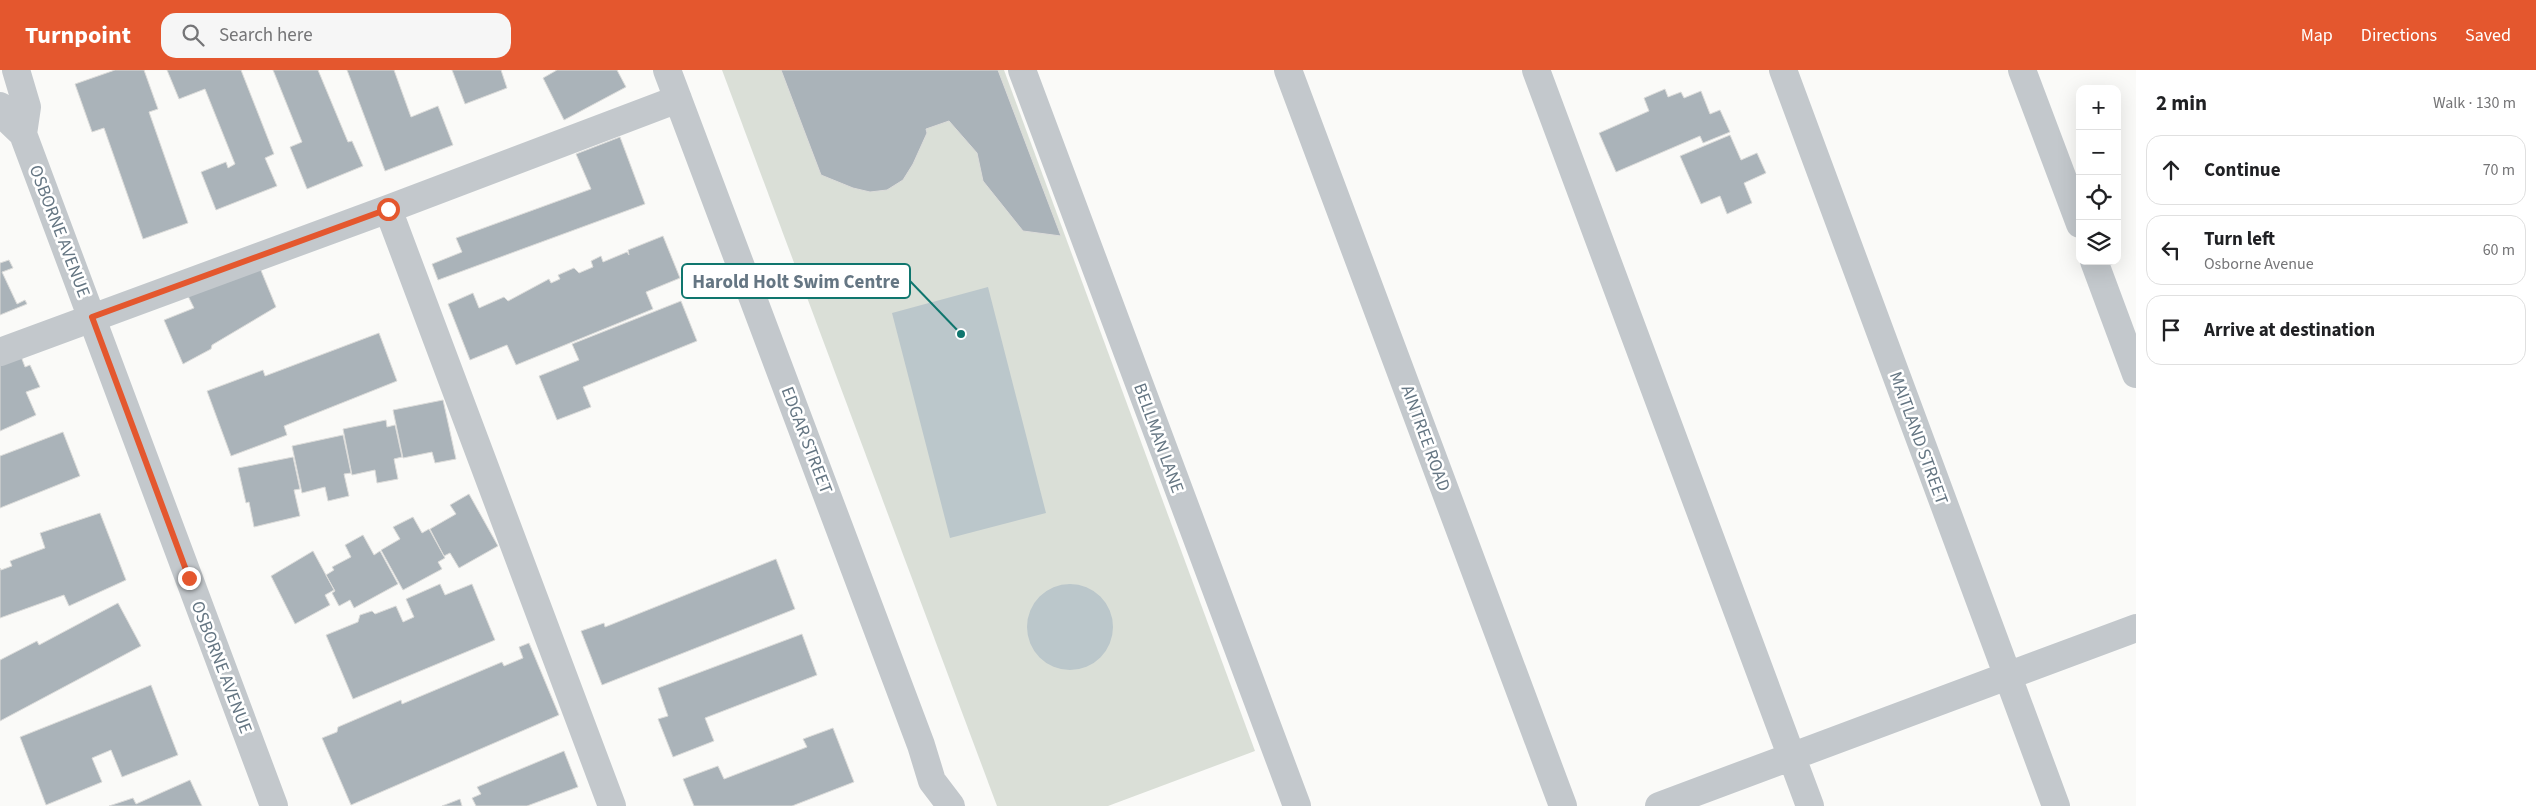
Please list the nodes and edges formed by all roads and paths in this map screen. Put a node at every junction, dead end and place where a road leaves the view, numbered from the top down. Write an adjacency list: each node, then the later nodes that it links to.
1 (16, 70): 10 (street, OSBORNE AVENUE)
2 (667, 70): 8 (street, EDGAR STREET)
3 (1022, 70): 23 (street, BELLMAN LANE)
4 (1288, 70): 24 (street, AINTREE ROAD)
5 (1536, 70): 19 (street)
6 (1782, 70): 18 (street, MAITLAND STREET)
7 (2022, 70): 12 (street)
8 (678, 99): 11 (street); 22 (street, EDGAR STREET)
9 (0, 106): 10 (street, OSBORNE AVENUE)
10 (23, 134): 14 (street, OSBORNE AVENUE)
11 (388, 209): 14 (street); 21 (street)
12 (2078, 220)
13 (2095, 265): 16 (street)
14 (92, 317): 15 (street); 20 (street, OSBORNE AVENUE)
15 (0, 352)
16 (2136, 374)
17 (2136, 628): 18 (street)
18 (2008, 676): 19 (street); 27 (street, MAITLAND STREET)
19 (1791, 756): 25 (street); 26 (street)
20 (274, 806)
21 (612, 806)
22 (951, 806)
23 (1297, 806)
24 (1563, 806)
25 (1659, 806)
26 (1810, 806)
27 (2056, 806)

